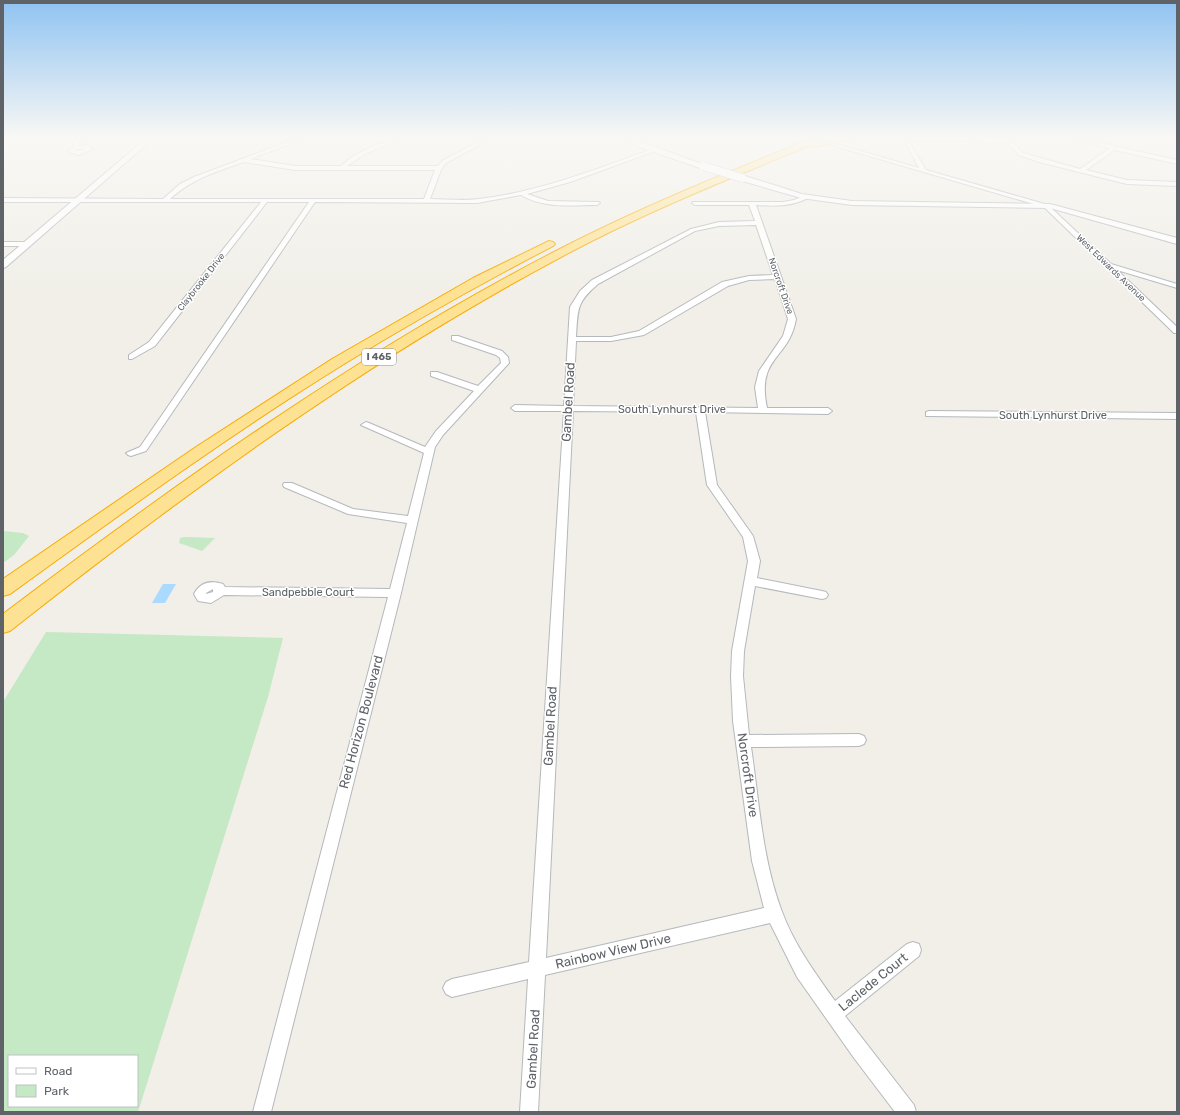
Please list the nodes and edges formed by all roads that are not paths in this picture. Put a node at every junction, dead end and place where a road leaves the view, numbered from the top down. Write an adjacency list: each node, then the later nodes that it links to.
1 (93, 188): 11 (street)
2 (179, 188): 12 (street)
3 (431, 188): 15 (street)
4 (547, 188): 8 (street)
5 (697, 188): 52 (highway, I 465)
6 (776, 188): 9 (street, bridge)
7 (985, 188): 19 (street)
8 (523, 194): 15 (street); 16 (street)
9 (806, 197): 18 (street); 19 (street)
10 (3, 200): 11 (street)
11 (79, 200): 12 (street); 24 (street)
12 (165, 200): 13 (street)
13 (265, 201): 14 (street); 32 (street, Claybrooke Drive)
14 (313, 201): 15 (street); 44 (street)
15 (426, 202)
16 (598, 203)
17 (695, 203): 18 (street)
18 (752, 204): 20 (street, Norcroft Drive)
19 (1046, 206): 22 (street); 25 (street, West Edwards Avenue)
20 (758, 223): 27 (street, Norcroft Drive); 31 (street, Gambel Road)
21 (561, 238): 48 (highway, I 465)
22 (1177, 242)
23 (3, 244): 24 (street)
24 (28, 244): 26 (street)
25 (1107, 264): 28 (street); 29 (street, West Edwards Avenue)
26 (3, 265)
27 (777, 277): 31 (street); 38 (street, Norcroft Drive)
28 (1177, 286)
29 (1177, 331)
30 (455, 338): 34 (street, Red Horizon Boulevard)
31 (571, 339): 36 (street, Gambel Road)
32 (132, 357)
33 (434, 374): 34 (street)
34 (480, 390): 43 (street, Red Horizon Boulevard)
35 (515, 408): 36 (street, South Lynhurst Drive)
36 (568, 408): 37 (street, South Lynhurst Drive); 57 (street, Gambel Road)
37 (700, 409): 38 (street, South Lynhurst Drive); 47 (street, Norcroft Drive)
38 (763, 410): 39 (street, South Lynhurst Drive)
39 (828, 411)
40 (929, 414): 41 (street, South Lynhurst Drive)
41 (1177, 416)
42 (366, 425): 43 (street)
43 (429, 452): 46 (street, Red Horizon Boulevard)
44 (131, 453)
45 (288, 485): 46 (street)
46 (413, 520): 50 (street, Red Horizon Boulevard)
47 (751, 581): 51 (street); 54 (street, Norcroft Drive)
48 (3, 589)
49 (220, 591): 50 (street, Sandpebble Court)
50 (395, 593): 60 (street, Red Horizon Boulevard)
51 (822, 594)
52 (3, 625)
53 (859, 740): 54 (street)
54 (743, 741): 55 (street, Norcroft Drive)
55 (774, 914): 57 (street, Rainbow View Drive); 59 (street, Norcroft Drive)
56 (913, 950): 59 (street, Laclede Court)
57 (537, 969): 58 (street, Rainbow View Drive); 61 (street, Gambel Road)
58 (452, 988)
59 (832, 1014): 62 (street, Norcroft Drive)
60 (262, 1112)
61 (530, 1112)
62 (907, 1112)

